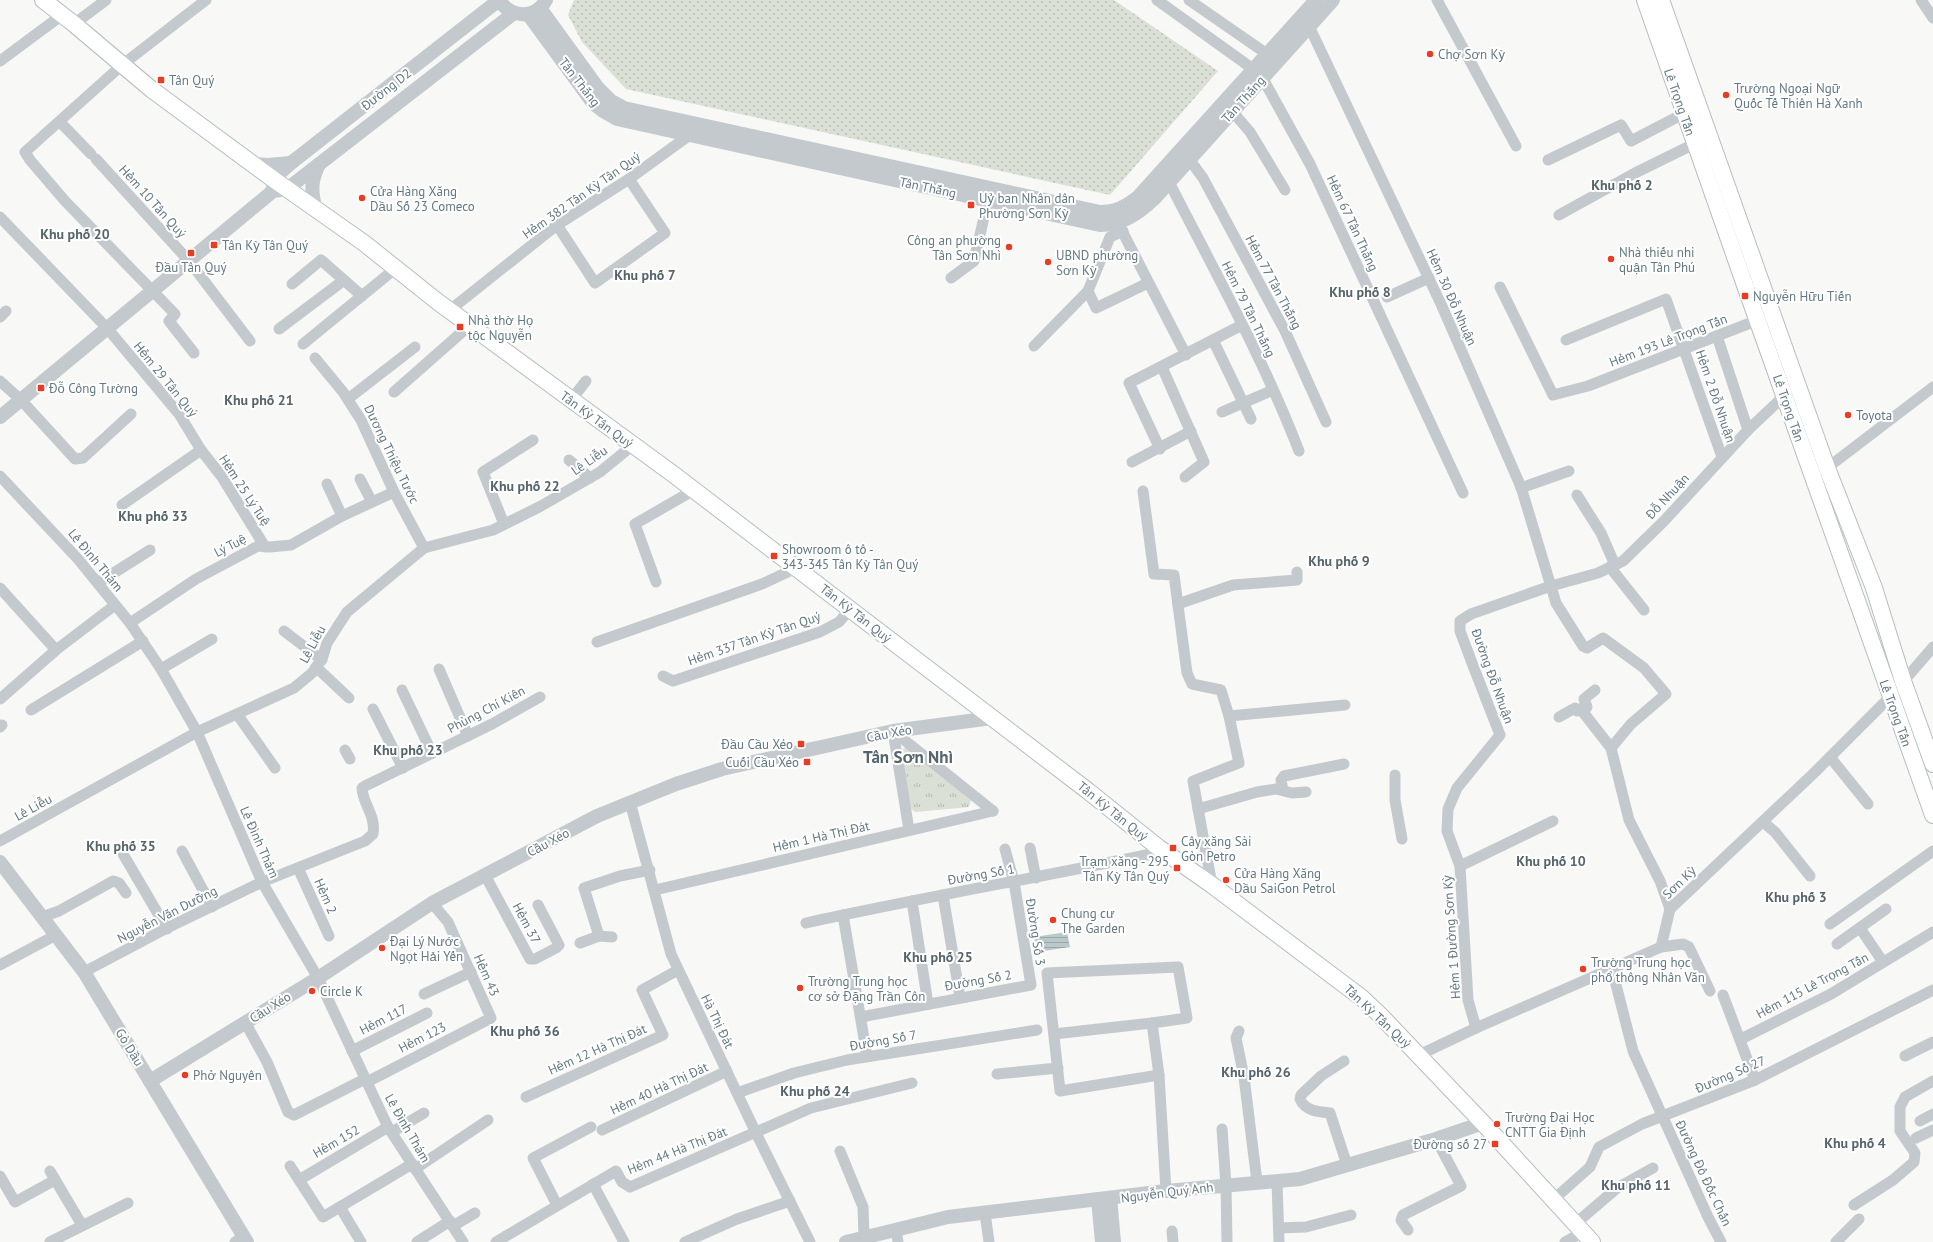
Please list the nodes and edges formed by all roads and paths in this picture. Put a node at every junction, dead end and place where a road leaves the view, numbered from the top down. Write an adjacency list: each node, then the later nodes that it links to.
1 (43, 0): 15 (main road, Tân Kỳ Tân Quý)
2 (106, 0): 15 (street)
3 (206, 0): 19 (street)
4 (499, 0): 13 (street); 29 (street, Đường D2)
5 (1157, 0): 20 (street)
6 (1189, 0): 17 (street)
7 (1316, 0): 17 (street, Tân Thắng)
8 (1333, 0): 16 (street, Tân Thắng)
9 (1437, 0): 26 (street)
10 (1645, 0): 22 (main road, Lê Trọng Tấn)
11 (1661, 0): 97 (main road, Lê Trọng Tấn)
12 (1921, 0): 14 (street)
13 (532, 9): 24 (street, Tân Thắng); 31 (street, Đường D2); 39 (street, Tân Thắng)
14 (1933, 18)
15 (68, 19): 18 (street); 19 (main road, Tân Kỳ Tân Quý)
16 (1309, 26): 17 (street, Tân Thắng); 45 (street, Hẻm 30 Đỗ Nhuận)
17 (1272, 57): 20 (street, Tân Thắng)
18 (0, 61)
19 (122, 65): 23 (street); 30 (main road, Tân Kỳ Tân Quý)
20 (1258, 73): 21 (street, Tân Thắng); 32 (street, Tân Thắng); 109 (street, Hẻm 67 Tân Thắng)
21 (1232, 110): 27 (street, Tân Thắng); 35 (street)
22 (1684, 113): 25 (main road, Lê Trọng Tấn); 28 (street)
23 (60, 122): 42 (street, Hẻm 10 Tân Quý); 50 (street)
24 (691, 134): 33 (street, Hẻm 382 Tân Kỳ Tân Quý); 36 (street, Tân Thắng)
25 (1694, 144): 38 (street); 55 (main road, Lê Trọng Tấn)
26 (1516, 146)
27 (1189, 159): 32 (street, Tân Thắng); 86 (street, Hẻm 77 Tân Thắng)
28 (1548, 160)
29 (291, 163): 30 (street); 34 (street, Đường D2)
30 (252, 164): 34 (main road, Tân Kỳ Tân Quý)
31 (319, 164): 34 (street, Đường D2); 37 (street)
32 (1164, 178): 39 (street, Tân Thắng); 57 (street, Hẻm 79 Tân Thắng)
33 (629, 179): 41 (street, Hẻm 382 Tân Kỳ Tân Quý); 41 (street)
34 (278, 186): 37 (main road, Tân Kỳ Tân Quý); 42 (street)
35 (1286, 190)
36 (988, 200): 39 (street, Tân Thắng); 44 (street)
37 (315, 207): 43 (main road, Tân Kỳ Tân Quý)
38 (1559, 215)
39 (1118, 222): 47 (street); 51 (street)
40 (2, 224): 58 (street, Hẻm 29 Tân Quý)
41 (557, 224): 54 (street, Hẻm 382 Tân Kỳ Tân Quý)
42 (189, 261): 50 (street); 63 (street, Hẻm 10 Tân Quý)
43 (396, 268): 52 (street); 54 (main road, Tân Kỳ Tân Quý)
44 (951, 278)
45 (1428, 278): 53 (street); 105 (street, Hẻm 30 Đỗ Nhuận)
46 (344, 280): 48 (street); 52 (street); 59 (street)
47 (1148, 283): 51 (street); 69 (street)
48 (292, 284)
49 (1500, 287): 67 (street, Hẻm 193 Lê Trọng Tấn)
50 (153, 290): 58 (street); 68 (street)
51 (1088, 291): 65 (street)
52 (362, 296): 64 (street)
53 (1387, 297)
54 (450, 310): 56 (main road, Tân Kỳ Tân Quý)
55 (1758, 320): 60 (street, Hẻm 193 Lê Trọng Tấn); 77 (main road, Lê Trọng Tấn)
56 (470, 325): 76 (street); 80 (main road, Tân Kỳ Tân Quý)
57 (1242, 325): 61 (street); 75 (street, Hẻm 79 Tân Thắng)
58 (106, 328): 79 (street); 92 (street, Hẻm 29 Tân Quý)
59 (279, 329)
60 (1716, 336): 67 (street, Hẻm 193 Lê Trọng Tấn); 87 (street)
61 (1213, 340): 69 (street); 81 (street)
62 (1566, 340): 67 (street, Hẻm 2 Đỗ Nhuận)
63 (250, 341)
64 (303, 344)
65 (1034, 346)
66 (415, 347): 78 (street)
67 (1685, 349): 94 (street, Hẻm 2 Đỗ Nhuận)
68 (194, 353)
69 (1186, 355): 71 (street)
70 (315, 358): 78 (street, Dương Thiệu Tước)
71 (1162, 367): 88 (street); 91 (street)
72 (0, 381): 79 (street)
73 (586, 381): 80 (street)
74 (1933, 387): 97 (street)
75 (1273, 390): 81 (street); 93 (street, Hẻm 79 Tân Thắng)
76 (394, 392)
77 (1785, 395): 87 (street, Đỗ Nhuận); 102 (main road, Lê Trọng Tấn)
78 (348, 399): 108 (street, Dương Thiệu Tước)
79 (20, 400): 83 (street); 84 (street)
80 (571, 400): 90 (main road, Tân Kỳ Tân Quý)
81 (1243, 402): 82 (street); 85 (street)
82 (1222, 412)
83 (131, 414)
84 (0, 417)
85 (1251, 419)
86 (1326, 422)
87 (1748, 430): 94 (street, Đỗ Nhuận)
88 (1191, 431): 91 (street); 100 (street)
89 (533, 440): 114 (street)
90 (633, 445): 101 (street, Lê Liễu); 106 (main road, Tân Kỳ Tân Quý)
91 (1160, 448): 96 (street)
92 (201, 450): 112 (street); 115 (street, Hẻm 25 Lý Tuệ)
93 (1299, 451)
94 (1722, 457): 118 (street, Đỗ Nhuận)
95 (569, 460): 101 (street)
96 (1132, 462)
97 (1827, 468): 102 (street); 140 (main road, Lê Trọng Tấn)
98 (1569, 471): 105 (street)
99 (0, 476): 122 (street, Lê Đình Thám)
100 (1185, 477)
101 (590, 478): 114 (street, Lê Liễu)
102 (1814, 478): 144 (main road, Lê Trọng Tấn)
103 (360, 479): 111 (street)
104 (326, 484): 113 (street)
105 (1521, 488): 123 (street, Hẻm 30 Đỗ Nhuận)
106 (694, 490): 119 (main road, Tân Kỳ Tân Quý); 121 (street)
107 (1143, 491): 125 (street)
108 (394, 492): 111 (street, Lý Tuệ); 116 (street, Dương Thiệu Tước)
109 (1463, 493)
110 (1577, 496): 118 (street)
111 (372, 502): 113 (street, Lý Tuệ)
112 (122, 506)
113 (342, 516): 115 (street, Lý Tuệ)
114 (504, 524): 116 (street, Lê Liễu)
115 (265, 547): 129 (street, Lý Tuệ)
116 (424, 548): 136 (street, Lê Liễu)
117 (150, 550): 122 (street)
118 (1612, 566): 123 (street, Đỗ Nhuận); 128 (street)
119 (796, 568): 127 (main road, Tân Kỳ Tân Quý); 133 (street)
120 (1297, 572): 125 (street)
121 (656, 582)
122 (98, 583): 126 (street, Lê Đình Thám)
123 (1551, 586): 158 (street, Hẻm 30 Đỗ Nhuận); 172 (street, Đường Đỗ Nhuận)
124 (0, 588): 135 (street)
125 (1178, 604): 152 (street)
126 (115, 605): 129 (street, Lê Đình Thám); 135 (street)
127 (850, 609): 139 (street, Hẻm 337 Tân Kỳ Tân Quý); 153 (main road, Tân Kỳ Tân Quý)
128 (1644, 610)
129 (130, 623): 132 (street, Lê Đình Thám)
130 (284, 631): 136 (street)
131 (212, 639): 137 (street)
132 (143, 641): 137 (street, Lê Đình Thám); 149 (street)
133 (597, 642)
134 (1933, 647): 140 (street, Sơn Kỳ)
135 (56, 650): 146 (street)
136 (319, 664): 145 (street); 151 (street, Lê Liễu)
137 (162, 668): 156 (street, Lê Đình Thám)
138 (439, 669): 157 (street)
139 (662, 676)
140 (1904, 681): 144 (street, Sơn Kỳ); 162 (main road, Lê Trọng Tấn)
141 (402, 690): 159 (street)
142 (1595, 690): 150 (street)
143 (540, 697): 157 (street, Phùng Chí Kiên)
144 (1890, 697): 160 (street, Sơn Kỳ); 171 (main road, Lê Trọng Tấn)
145 (349, 698)
146 (0, 699)
147 (1345, 705): 152 (street)
148 (373, 709): 164 (street)
149 (31, 710)
150 (1583, 712): 154 (street); 158 (street)
151 (237, 714): 156 (street, Lê Liễu); 163 (street)
152 (1229, 716): 170 (street)
153 (992, 718): 155 (street, Cầu Xéo); 179 (main road, Tân Kỳ Tân Quý)
154 (1559, 718)
155 (893, 731): 168 (street, Cầu Xéo); 175 (street); 175 (street, Hẻm 1 Hà Thị Đát)
156 (197, 732): 177 (street, Lê Liễu); 191 (street, Lê Đình Thám)
157 (468, 736): 159 (street, Phùng Chí Kiên)
158 (1611, 748): 201 (street)
159 (432, 754): 164 (street, Phùng Chí Kiên)
160 (1830, 757): 169 (street); 174 (street, Sơn Kỳ)
161 (1344, 764): 166 (street)
162 (1933, 764)
163 (275, 768)
164 (403, 768): 186 (street, Phùng Chí Kiên)
165 (1395, 775): 176 (street)
166 (1283, 790): 167 (street); 170 (street)
167 (1306, 792)
168 (630, 802): 187 (street, Hà Thị Đát); 188 (street, Cầu Xéo)
169 (1868, 804)
170 (1198, 809): 193 (street)
171 (1933, 815)
172 (1447, 821): 185 (street, Hẻm 1 Đường Sơn Kỳ)
173 (1553, 821): 185 (street)
174 (1763, 822): 189 (street); 201 (street, Sơn Kỳ)
175 (908, 830): 194 (street, Hẻm 1 Hà Thị Đát)
176 (1402, 839)
177 (0, 841)
178 (1030, 848): 190 (street)
179 (1159, 848): 190 (street, Đường Số 1); 193 (main road, Tân Kỳ Tân Quý)
180 (1005, 849): 192 (street, Đường Số 3)
181 (182, 851): 200 (street)
182 (1933, 851): 206 (street)
183 (122, 854): 208 (street)
184 (0, 862): 204 (street, Gò Dầu)
185 (1460, 866): 236 (street, Hẻm 1 Đường Sơn Kỳ)
186 (298, 868): 191 (street, Phùng Chí Kiên); 211 (street, Hẻm 2)
187 (650, 870): 194 (street, Hà Thị Đát); 212 (street)
188 (485, 875): 198 (street, Cầu Xéo); 199 (street, Hẻm 37)
189 (1810, 876)
190 (1036, 878): 192 (street, Đường Số 1)
191 (262, 882): 200 (street, Nguyễn Văn Dưỡng); 223 (street, Lê Đình Thám)
192 (1014, 882): 196 (street, Đường Số 1); 224 (street, Đường Số 3)
193 (1212, 885): 243 (main road, Tân Kỳ Tân Quý)
194 (655, 890): 220 (street, Hà Thị Đát)
195 (126, 893): 204 (street)
196 (944, 895): 197 (street, Đường Số 1); 229 (street)
197 (912, 901): 203 (street, Đường Số 1); 230 (street)
198 (432, 903): 222 (street, Hẻm 43); 223 (street, Cầu Xéo)
199 (538, 905)
200 (212, 907): 208 (street, Nguyễn Văn Dưỡng)
201 (1670, 909): 216 (street, Sơn Kỳ)
202 (1886, 909): 207 (street)
203 (843, 915): 205 (street, Đường Số 1); 232 (street)
204 (42, 917): 210 (street, Gò Dầu)
205 (806, 923)
206 (1830, 924)
207 (1860, 928): 215 (street); 217 (street)
208 (167, 929): 221 (street, Nguyễn Văn Dưỡng)
209 (1933, 932): 217 (street, Hẻm 115 Lê Trọng Tấn)
210 (56, 935): 218 (street); 221 (street, Gò Dầu)
211 (329, 936)
212 (599, 936): 213 (street); 214 (street)
213 (612, 937)
214 (580, 943)
215 (1838, 944)
216 (1661, 947): 219 (street); 226 (street)
217 (1883, 962): 240 (street, Hẻm 115 Lê Trọng Tấn)
218 (0, 965)
219 (1612, 968): 236 (street); 260 (street, Đường Đô Đốc Chấn)
220 (678, 970): 248 (street, Hà Thị Đát); 257 (street, Hẻm 12 Hà Thị Đát)
221 (84, 972): 252 (street, Gò Dầu)
222 (471, 972): 227 (street); 233 (street, Hẻm 43)
223 (318, 978): 234 (street, Cầu Xéo); 242 (street, Lê Đình Thám)
224 (1030, 985): 229 (street, Đường Số 2)
225 (1933, 990): 251 (street, Đường Số 27)
226 (1710, 991)
227 (424, 994)
228 (1723, 994): 240 (street)
229 (960, 997): 230 (street, Đường Số 2)
230 (928, 1004): 232 (street, Đường Số 2)
231 (427, 1012): 242 (street, Hẻm 117)
232 (860, 1017): 244 (street)
233 (491, 1018): 253 (street, Hẻm 123)
234 (245, 1022): 252 (street, Cầu Xéo); 253 (street, Hẻm 123)
235 (1152, 1023): 239 (street); 239 (street); 250 (street)
236 (1476, 1028): 243 (street)
237 (1037, 1030): 244 (street, Đường Số 7)
238 (1239, 1031): 280 (street)
239 (1054, 1034): 247 (street)
240 (1741, 1039): 251 (street)
241 (1933, 1042): 245 (street)
242 (352, 1051): 253 (street, Lê Đình Thám)
243 (1419, 1055): 263 (main road, Tân Kỳ Tân Quý)
244 (867, 1056): 256 (street, Đường Số 7)
245 (1905, 1056)
246 (1344, 1061): 273 (street)
247 (1058, 1068): 249 (street); 250 (street)
248 (727, 1071): 256 (street, Hà Thị Đát); 267 (street, Hẻm 40 Hà Thị Đát)
249 (997, 1074)
250 (1159, 1075): 283 (street)
251 (1755, 1080): 260 (street, Đường Số 27)
252 (150, 1081): 302 (street, Gò Dầu)
253 (366, 1081): 266 (street, Lê Đình Thám)
254 (1933, 1081): 289 (street)
255 (912, 1083): 269 (street)
256 (738, 1094): 269 (street, Hà Thị Đát)
257 (526, 1097)
258 (424, 1113): 266 (street, Hẻm 152)
259 (1933, 1114): 262 (street)
260 (1662, 1116): 285 (street, Đường Số 27); 318 (street, Đường Đô Đốc Chấn)
261 (488, 1120): 275 (street)
262 (1920, 1121)
263 (1483, 1123): 271 (street, Nguyễn Quý Anh); 285 (main road, Tân Kỳ Tân Quý)
264 (591, 1126): 288 (street)
265 (1222, 1129): 282 (street)
266 (390, 1130): 275 (street, Lê Đình Thám); 278 (street, Hẻm 152)
267 (602, 1130)
268 (1933, 1130): 270 (street)
269 (756, 1133): 281 (street, Hẻm 44 Hà Thị Đát); 286 (street, Hà Thị Đát)
270 (1916, 1138)
271 (1436, 1139): 273 (street, Nguyễn Quý Anh); 298 (street)
272 (840, 1151): 301 (street)
273 (1346, 1165): 279 (street, Nguyễn Quý Anh)
274 (290, 1166): 278 (street)
275 (413, 1166): 290 (street); 295 (street, Lê Đình Thám)
276 (1653, 1168): 299 (street)
277 (0, 1176): 296 (street)
278 (299, 1180): 290 (street)
279 (1276, 1181): 280 (street, Nguyễn Quý Anh); 297 (street)
280 (1257, 1182): 282 (street, Nguyễn Quý Anh)
281 (593, 1184): 288 (street); 308 (street)
282 (1226, 1185): 283 (street, Nguyễn Quý Anh); 315 (street)
283 (1166, 1191): 284 (street, Nguyễn Quý Anh)
284 (1104, 1199): 292 (street, Nguyễn Quý Anh); 313 (street); 314 (street)
285 (1554, 1200): 299 (main road, Tân Kỳ Tân Quý)
286 (790, 1201): 309 (street); 310 (street, Hà Thị Đát)
287 (128, 1203): 296 (street)
288 (557, 1205): 307 (street)
289 (1854, 1205)
290 (340, 1207): 304 (street)
291 (475, 1213): 295 (street)
292 (986, 1213): 300 (street, Nguyễn Quý Anh); 312 (street)
293 (1351, 1215): 297 (street)
294 (1859, 1219): 319 (street)
295 (451, 1224): 305 (street); 306 (street, Lê Đình Thám)
296 (82, 1225): 303 (street)
297 (1278, 1228): 316 (street)
298 (1408, 1230)
299 (1583, 1233): 317 (street)
300 (897, 1236): 301 (street, Nguyễn Quý Anh)
301 (864, 1237): 311 (street, Nguyễn Quý Anh)
302 (242, 1240)
303 (50, 1242)
304 (361, 1242)
305 (417, 1242)
306 (464, 1242)
307 (496, 1242)
308 (624, 1242)
309 (686, 1242)
310 (810, 1242)
311 (846, 1242)
312 (989, 1242)
313 (1102, 1242)
314 (1114, 1242)
315 (1227, 1242)
316 (1279, 1242)
317 (1565, 1242)
318 (1721, 1242)
319 (1836, 1242)

